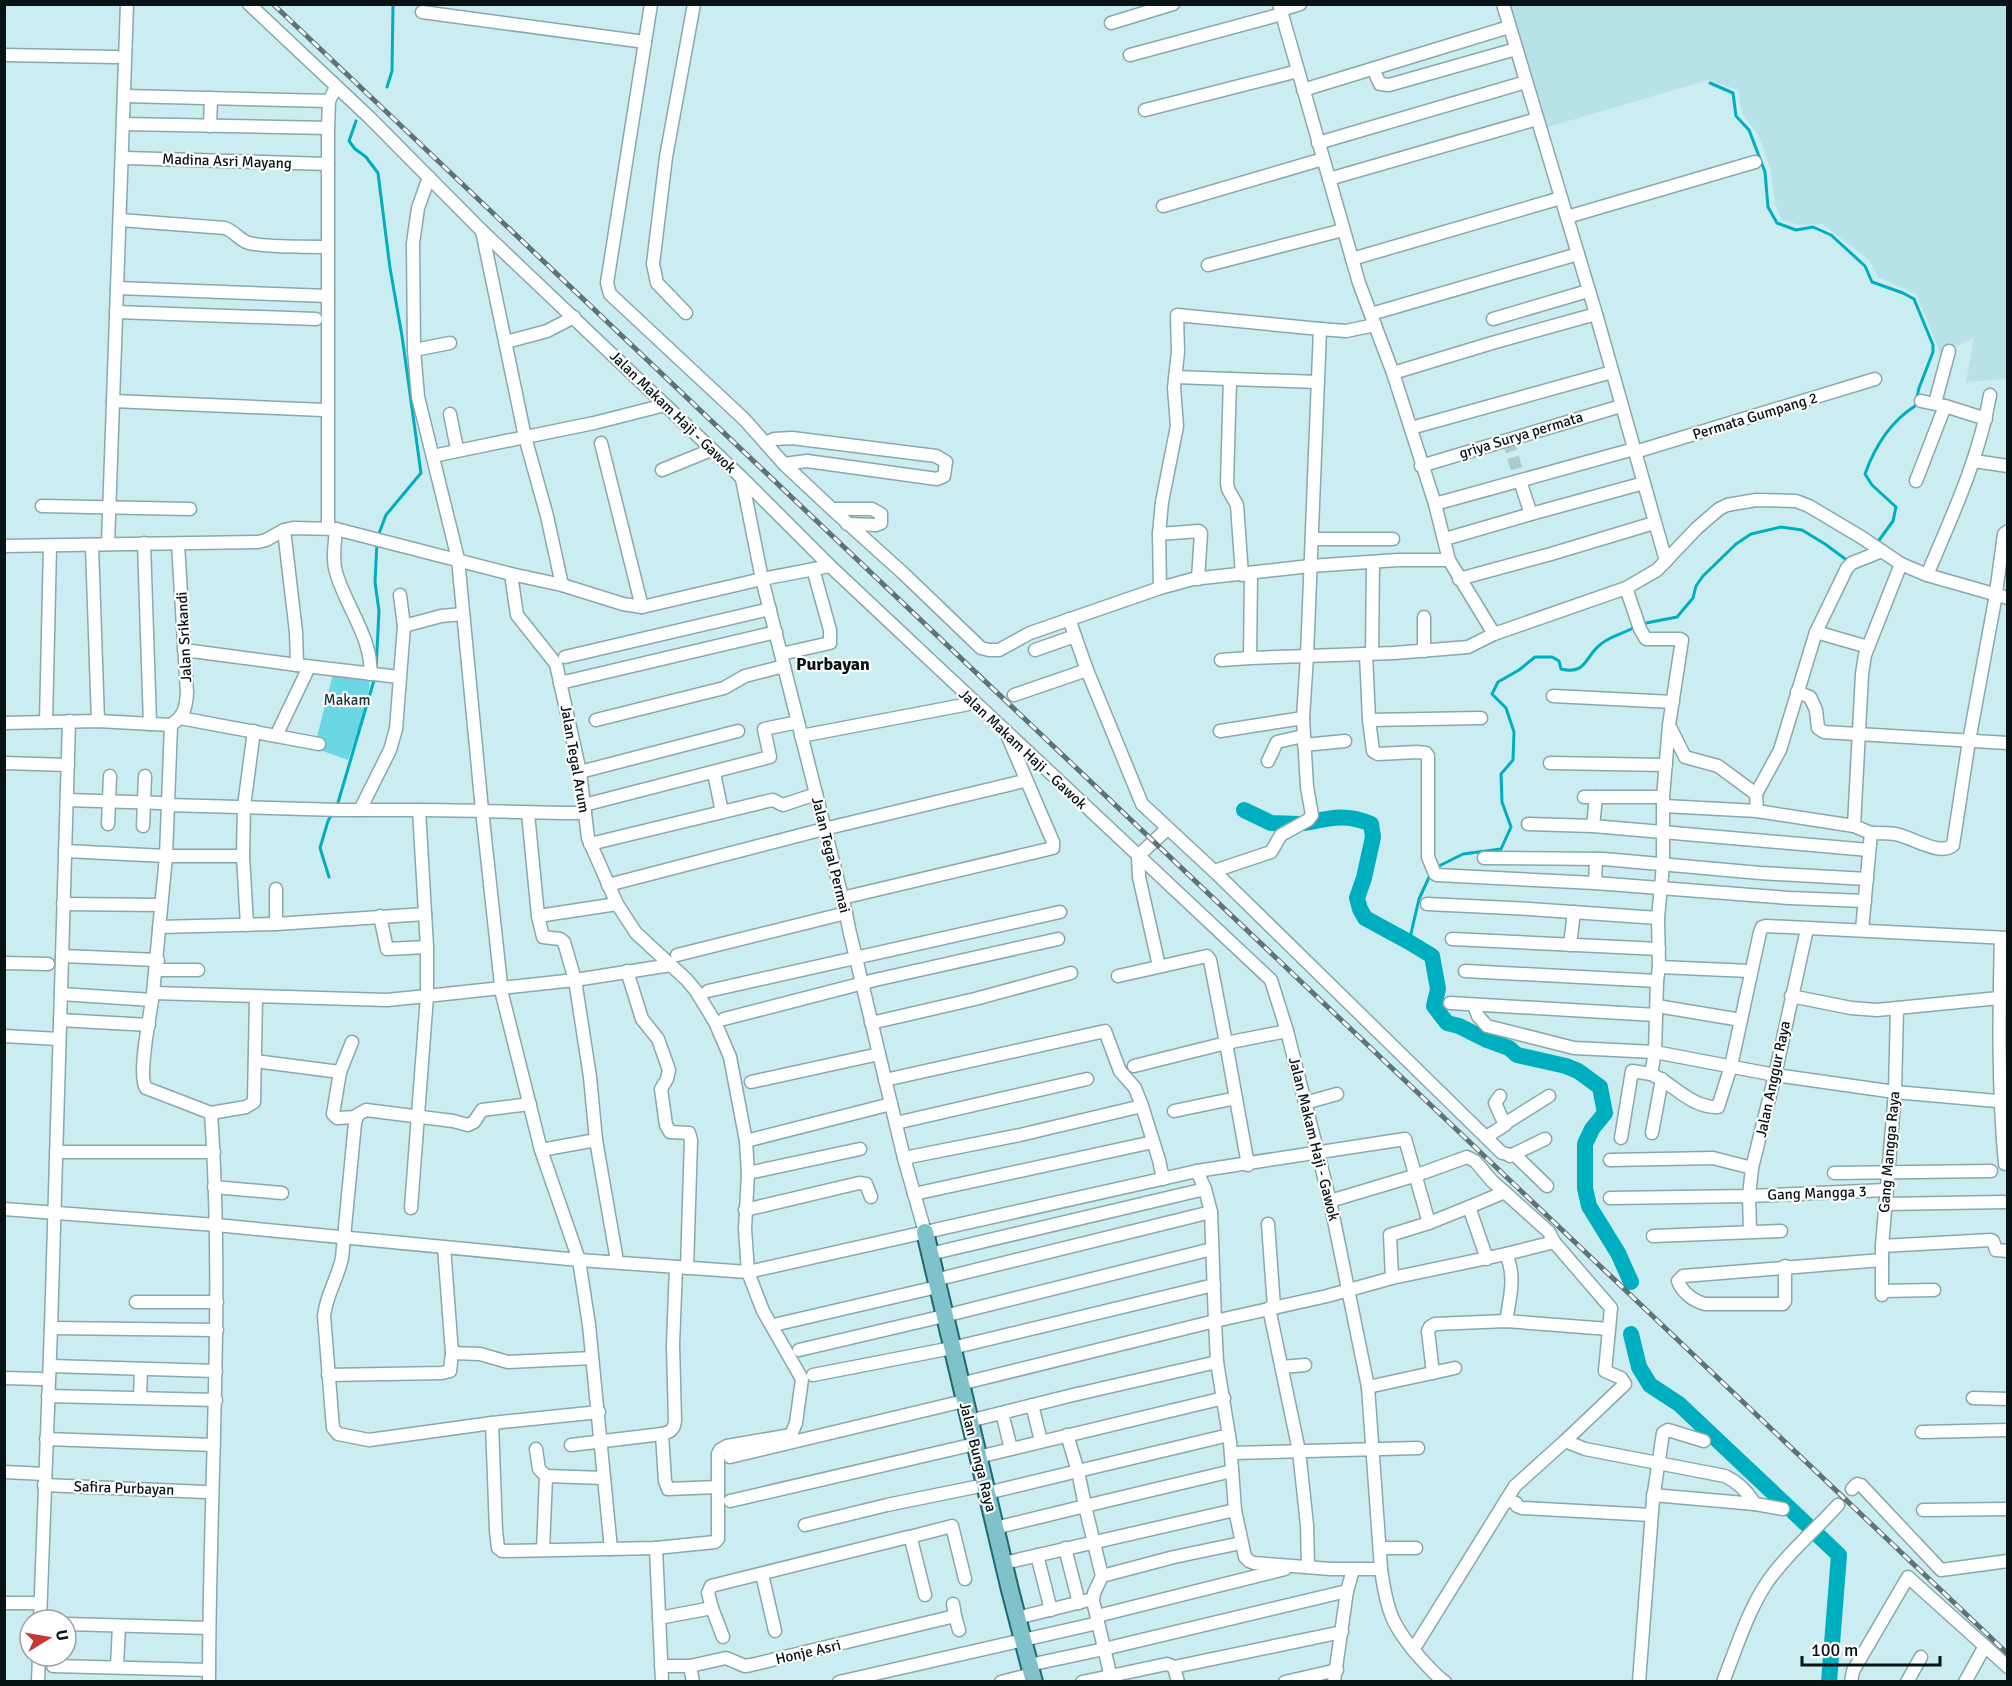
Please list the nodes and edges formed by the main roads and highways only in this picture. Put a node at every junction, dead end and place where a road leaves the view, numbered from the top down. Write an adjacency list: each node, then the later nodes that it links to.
1 (925, 1232): 2 (main road, Jalan Bunga Raya)
2 (1032, 1674)

